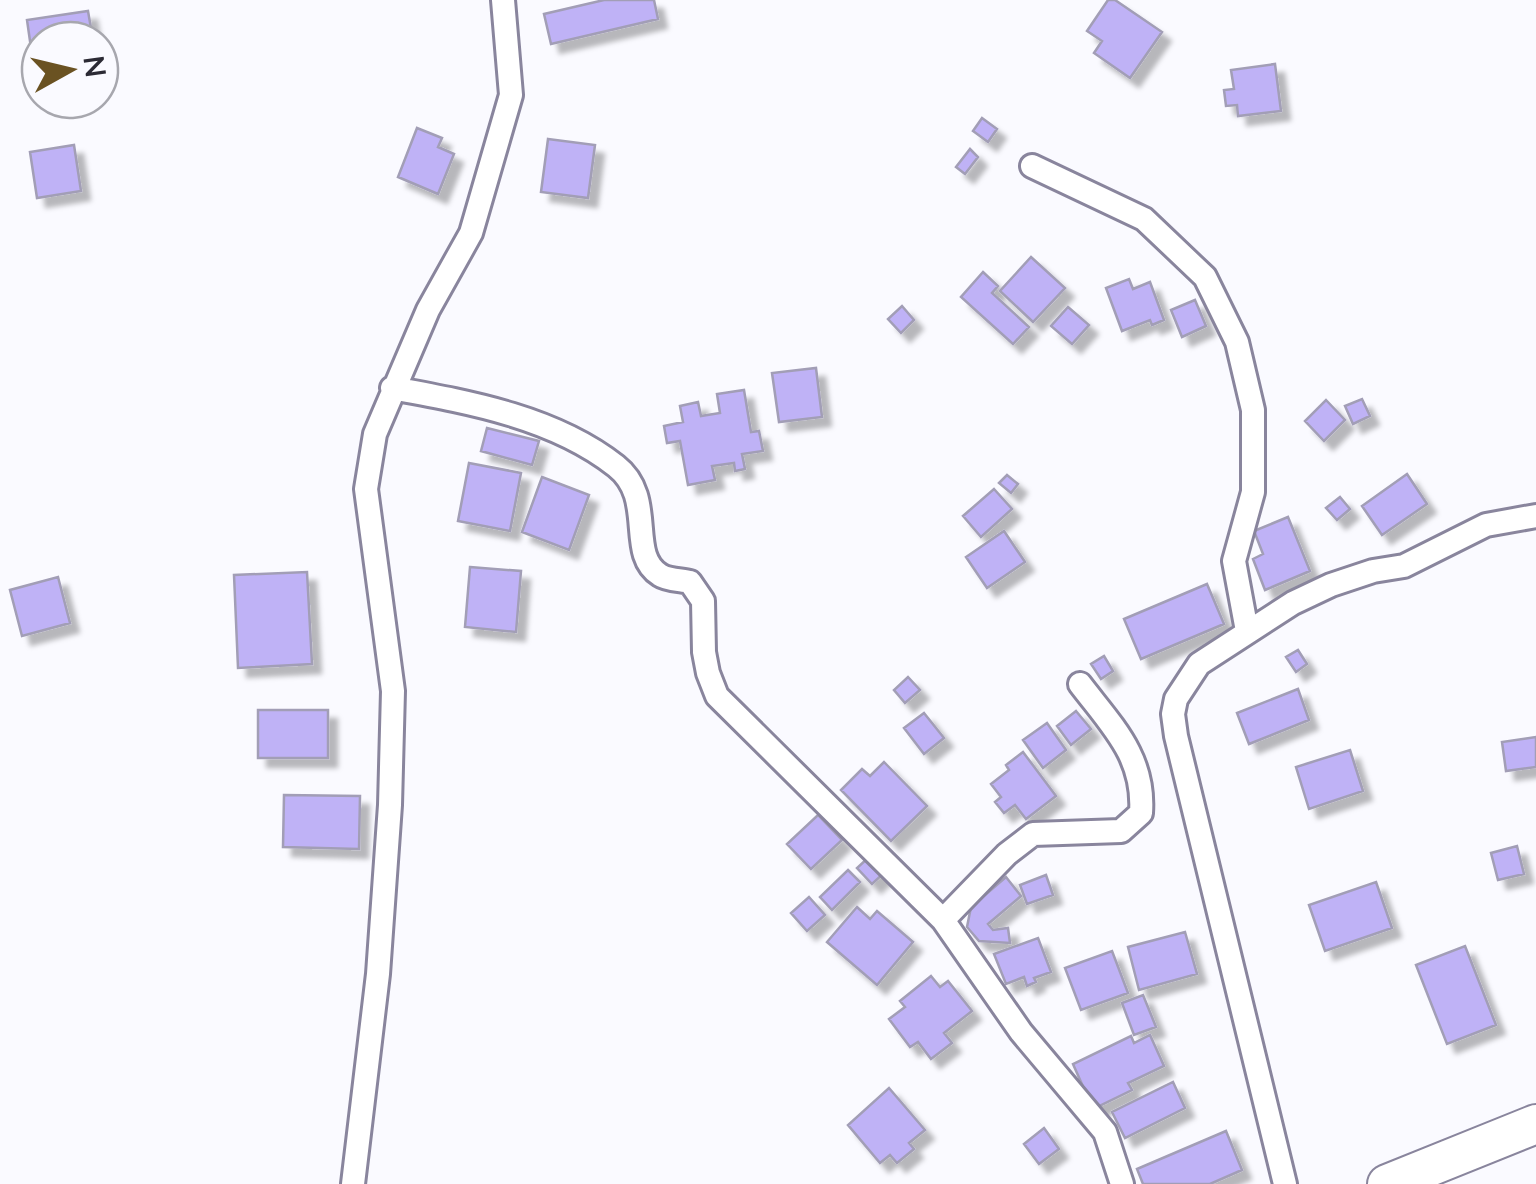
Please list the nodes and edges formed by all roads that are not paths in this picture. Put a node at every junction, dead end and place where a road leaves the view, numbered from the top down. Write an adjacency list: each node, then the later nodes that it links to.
1 (503, 0): 3 (street)
2 (1032, 166): 5 (street)
3 (392, 388): 7 (street); 9 (street)
4 (1536, 516): 5 (street)
5 (1247, 632): 11 (street)
6 (1080, 684): 7 (street)
7 (943, 920): 10 (street)
8 (1536, 1124): 12 (main road)
9 (353, 1184)
10 (1122, 1184)
11 (1284, 1184)
12 (1387, 1184)

